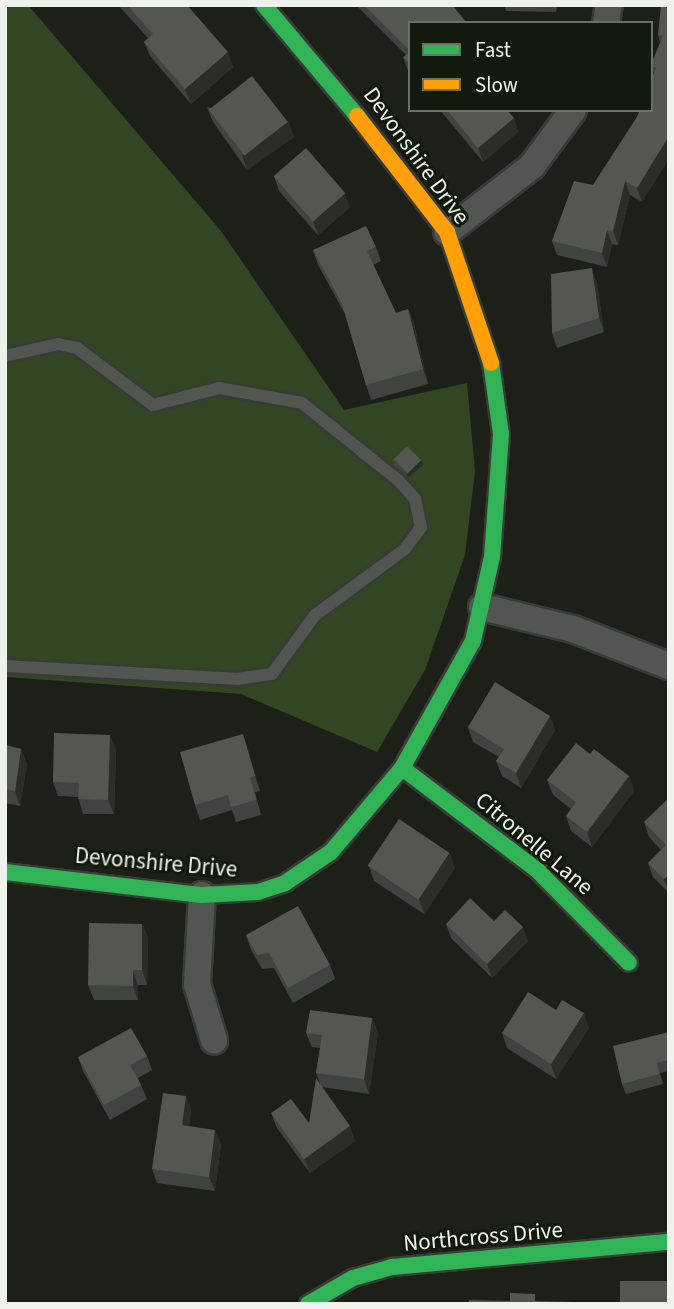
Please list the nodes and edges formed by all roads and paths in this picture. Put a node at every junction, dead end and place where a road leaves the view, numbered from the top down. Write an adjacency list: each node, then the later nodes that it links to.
1 (264, 5): 3 (street, Devonshire Drive)
2 (572, 112): 3 (street)
3 (447, 232): 5 (street, Devonshire Drive)
4 (5, 356): 6 (lane)
5 (482, 607): 7 (street); 8 (street, Devonshire Drive)
6 (5, 666)
7 (669, 666)
8 (402, 768): 10 (street, Devonshire Drive); 11 (street, Citronelle Lane)
9 (5, 872): 10 (street, Devonshire Drive)
10 (202, 895): 12 (street)
11 (629, 963)
12 (214, 1041)
13 (669, 1242): 14 (street, Northcross Drive)
14 (308, 1304)

